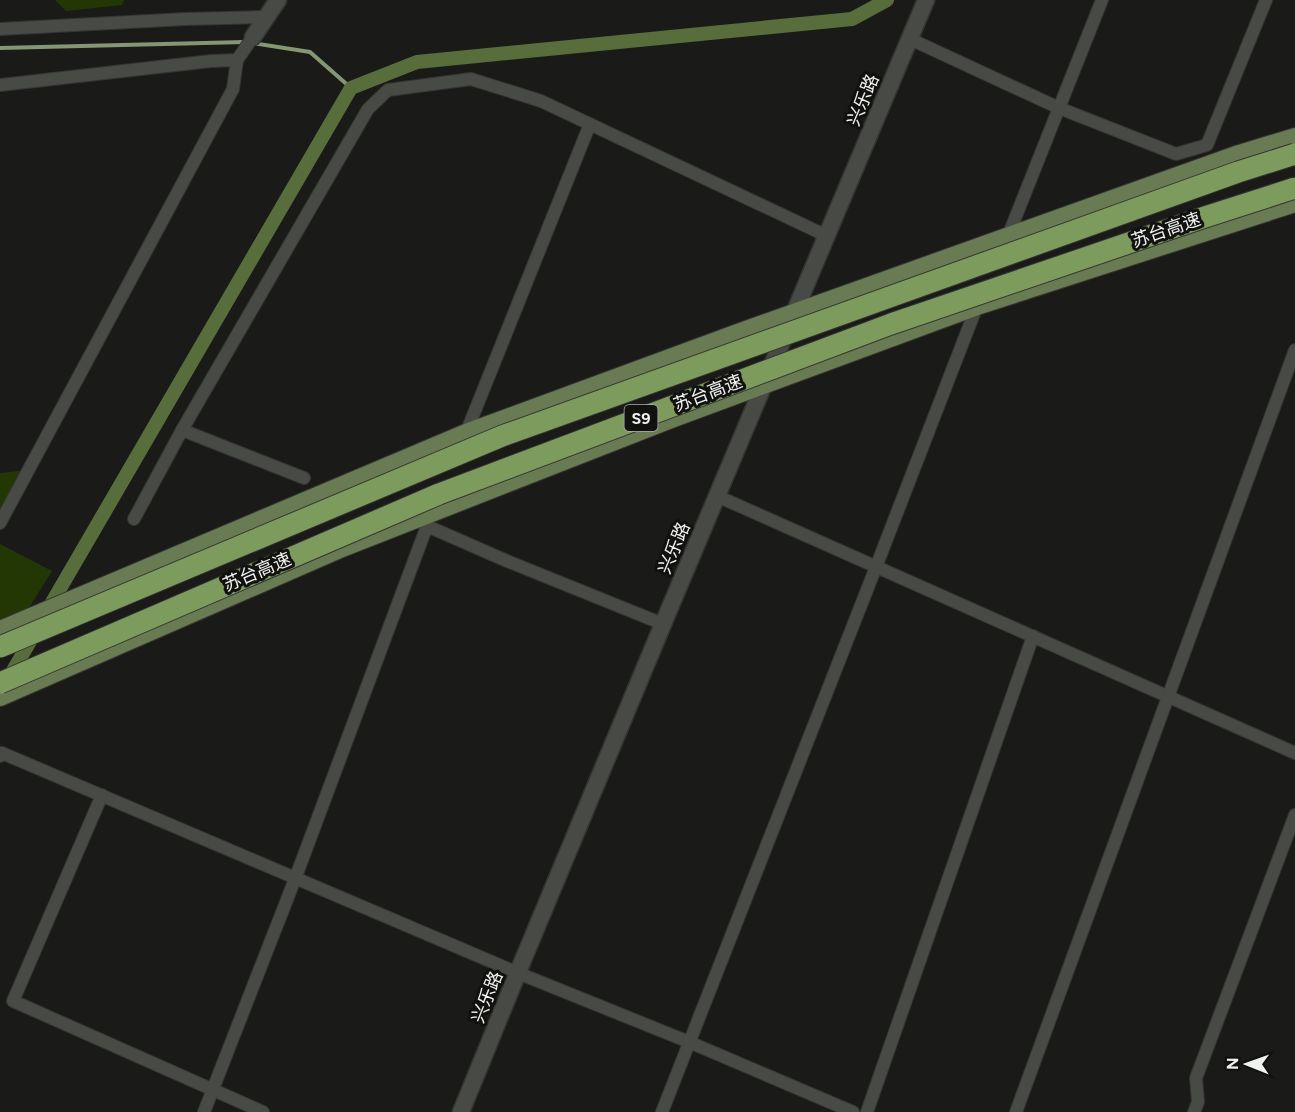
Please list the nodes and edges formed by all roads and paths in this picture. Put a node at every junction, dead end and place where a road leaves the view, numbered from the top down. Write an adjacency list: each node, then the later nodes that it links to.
1 (278, 0): 5 (main road)
2 (926, 0): 7 (main road, 兴乐路)
3 (1102, 0): 11 (street)
4 (1266, 0): 11 (street)
5 (267, 17): 6 (street); 8 (main road)
6 (0, 29)
7 (910, 39): 11 (street); 17 (main road, 兴乐路)
8 (249, 43): 9 (street)
9 (237, 60): 10 (street); 28 (street)
10 (0, 85)
11 (1059, 108): 18 (street)
12 (590, 124): 17 (street); 23 (street); 24 (street)
13 (1295, 136): 18 (main road)
14 (1295, 154): 33 (highway, 苏台高速 / S9, bridge)
15 (1295, 188): 34 (highway, 苏台高速 / S9, bridge)
16 (1295, 203): 19 (main road)
17 (827, 236): 20 (main road, 兴乐路)
18 (1008, 236): 20 (main road)
19 (977, 306): 22 (main road); 29 (street)
20 (795, 312): 22 (main road, 兴乐路); 24 (main road)
21 (1295, 350): 35 (street)
22 (764, 385): 26 (main road, 兴乐路); 36 (main road)
23 (182, 430): 25 (street); 27 (street)
24 (465, 433): 31 (main road)
25 (304, 478)
26 (717, 496): 29 (street); 30 (main road, 兴乐路)
27 (134, 519)
28 (0, 524)
29 (876, 567): 32 (street); 43 (street)
30 (663, 624): 41 (street); 42 (main road, 兴乐路)
31 (0, 630)
32 (1033, 636): 35 (street); 50 (street)
33 (0, 647)
34 (0, 683)
35 (1168, 696): 37 (street); 51 (street)
36 (0, 697)
37 (1295, 753)
38 (0, 756): 39 (street)
39 (102, 795): 41 (street); 44 (street)
40 (1295, 815): 52 (street)
41 (295, 879): 42 (street); 44 (street)
42 (518, 973): 43 (street); 47 (main road, 兴乐路)
43 (689, 1042): 48 (street); 49 (street)
44 (213, 1089): 45 (street); 46 (street)
45 (204, 1112)
46 (263, 1112)
47 (461, 1112)
48 (662, 1112)
49 (854, 1112)
50 (867, 1112)
51 (1016, 1112)
52 (1194, 1112)

